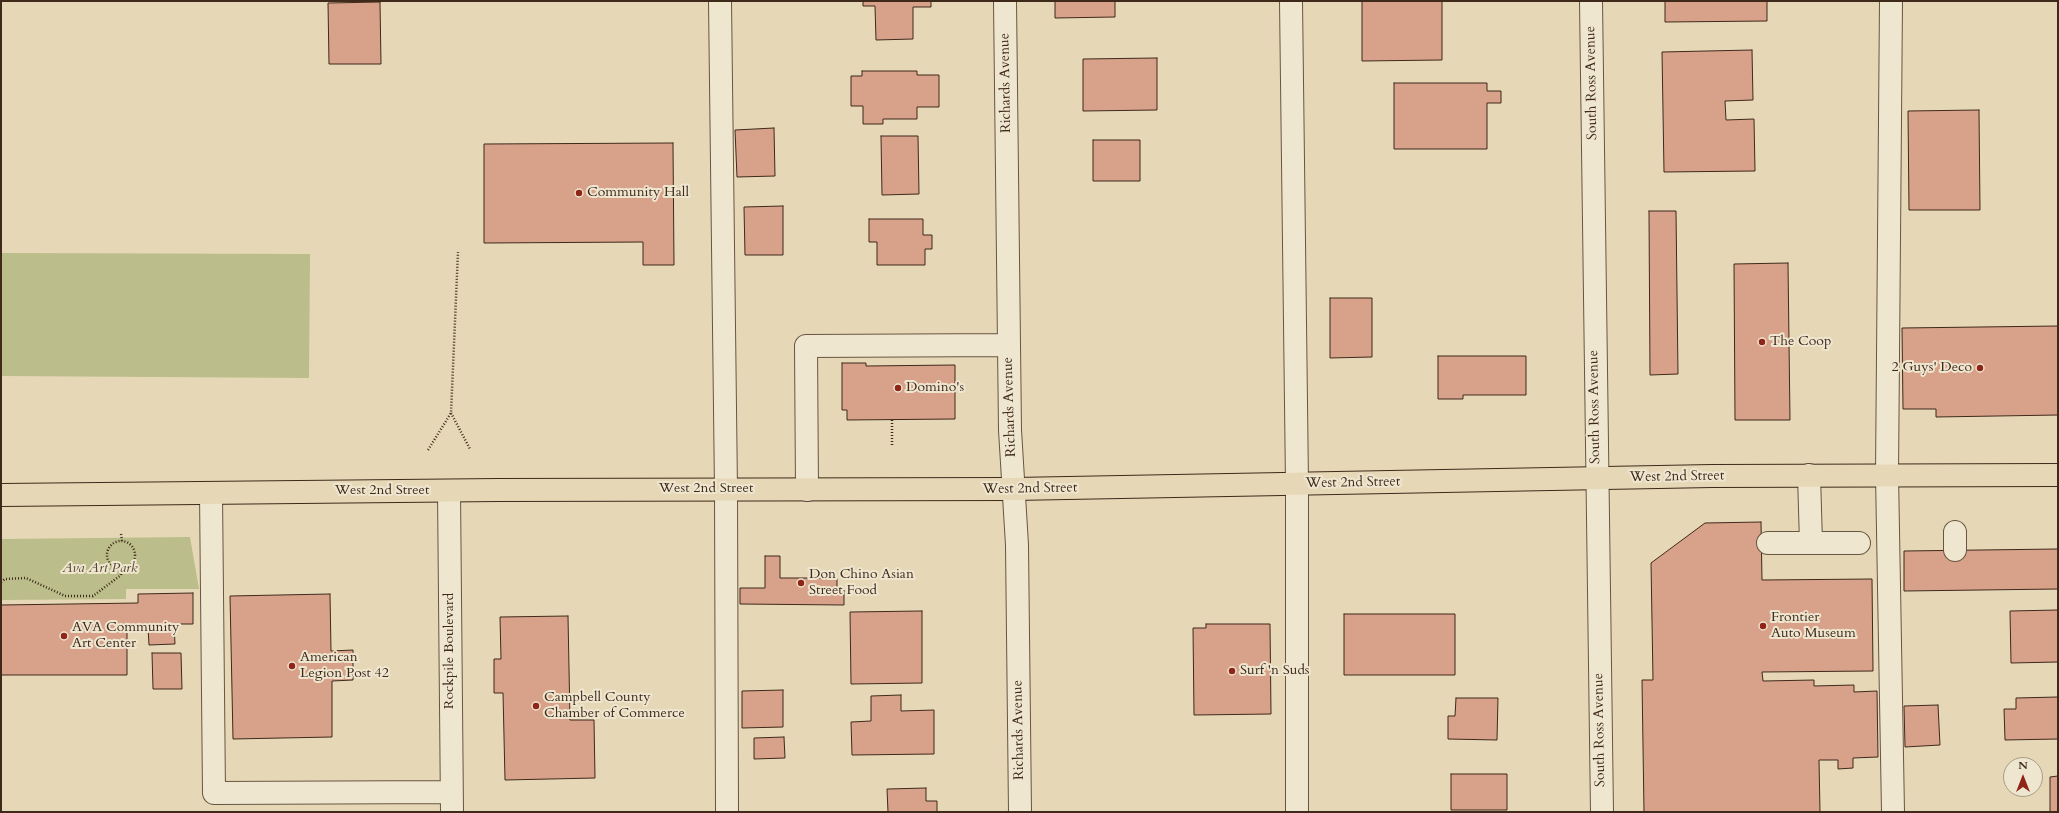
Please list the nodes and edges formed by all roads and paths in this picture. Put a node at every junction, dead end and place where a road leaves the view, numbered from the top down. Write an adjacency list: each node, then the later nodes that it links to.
1 (720, 1): 19 (street)
2 (1005, 1): 7 (street, Richards Avenue)
3 (1291, 1): 17 (street)
4 (1591, 1): 16 (street, South Ross Avenue)
5 (1891, 1): 13 (street)
6 (458, 252): 8 (path)
7 (1009, 345): 18 (street, Richards Avenue); 20 (street)
8 (450, 413): 11 (path); 12 (path)
9 (892, 420): 10 (path)
10 (892, 446)
11 (470, 449)
12 (428, 450)
13 (1887, 474): 14 (main road, West 2nd Street); 15 (main road, West 2nd Street); 36 (street)
14 (1809, 475): 16 (main road, West 2nd Street); 28 (street)
15 (2058, 475)
16 (1596, 478): 17 (main road, West 2nd Street); 35 (street, South Ross Avenue)
17 (1297, 484): 18 (main road, West 2nd Street); 34 (street)
18 (1014, 489): 20 (main road, West 2nd Street); 33 (street, Richards Avenue)
19 (726, 490): 20 (main road, West 2nd Street); 21 (main road, West 2nd Street); 32 (street)
20 (807, 490)
21 (449, 491): 22 (main road, West 2nd Street); 31 (street, Rockpile Boulevard)
22 (211, 492): 23 (main road, West 2nd Street); 31 (street)
23 (1, 496)
24 (121, 534): 25 (path)
25 (122, 541): 29 (path); 29 (path)
26 (1858, 542): 28 (street)
27 (1768, 543): 28 (street)
28 (1811, 543)
29 (122, 568): 30 (path)
30 (1, 582)
31 (452, 802)
32 (727, 812)
33 (1020, 812)
34 (1297, 812)
35 (1602, 812)
36 (1893, 812)

